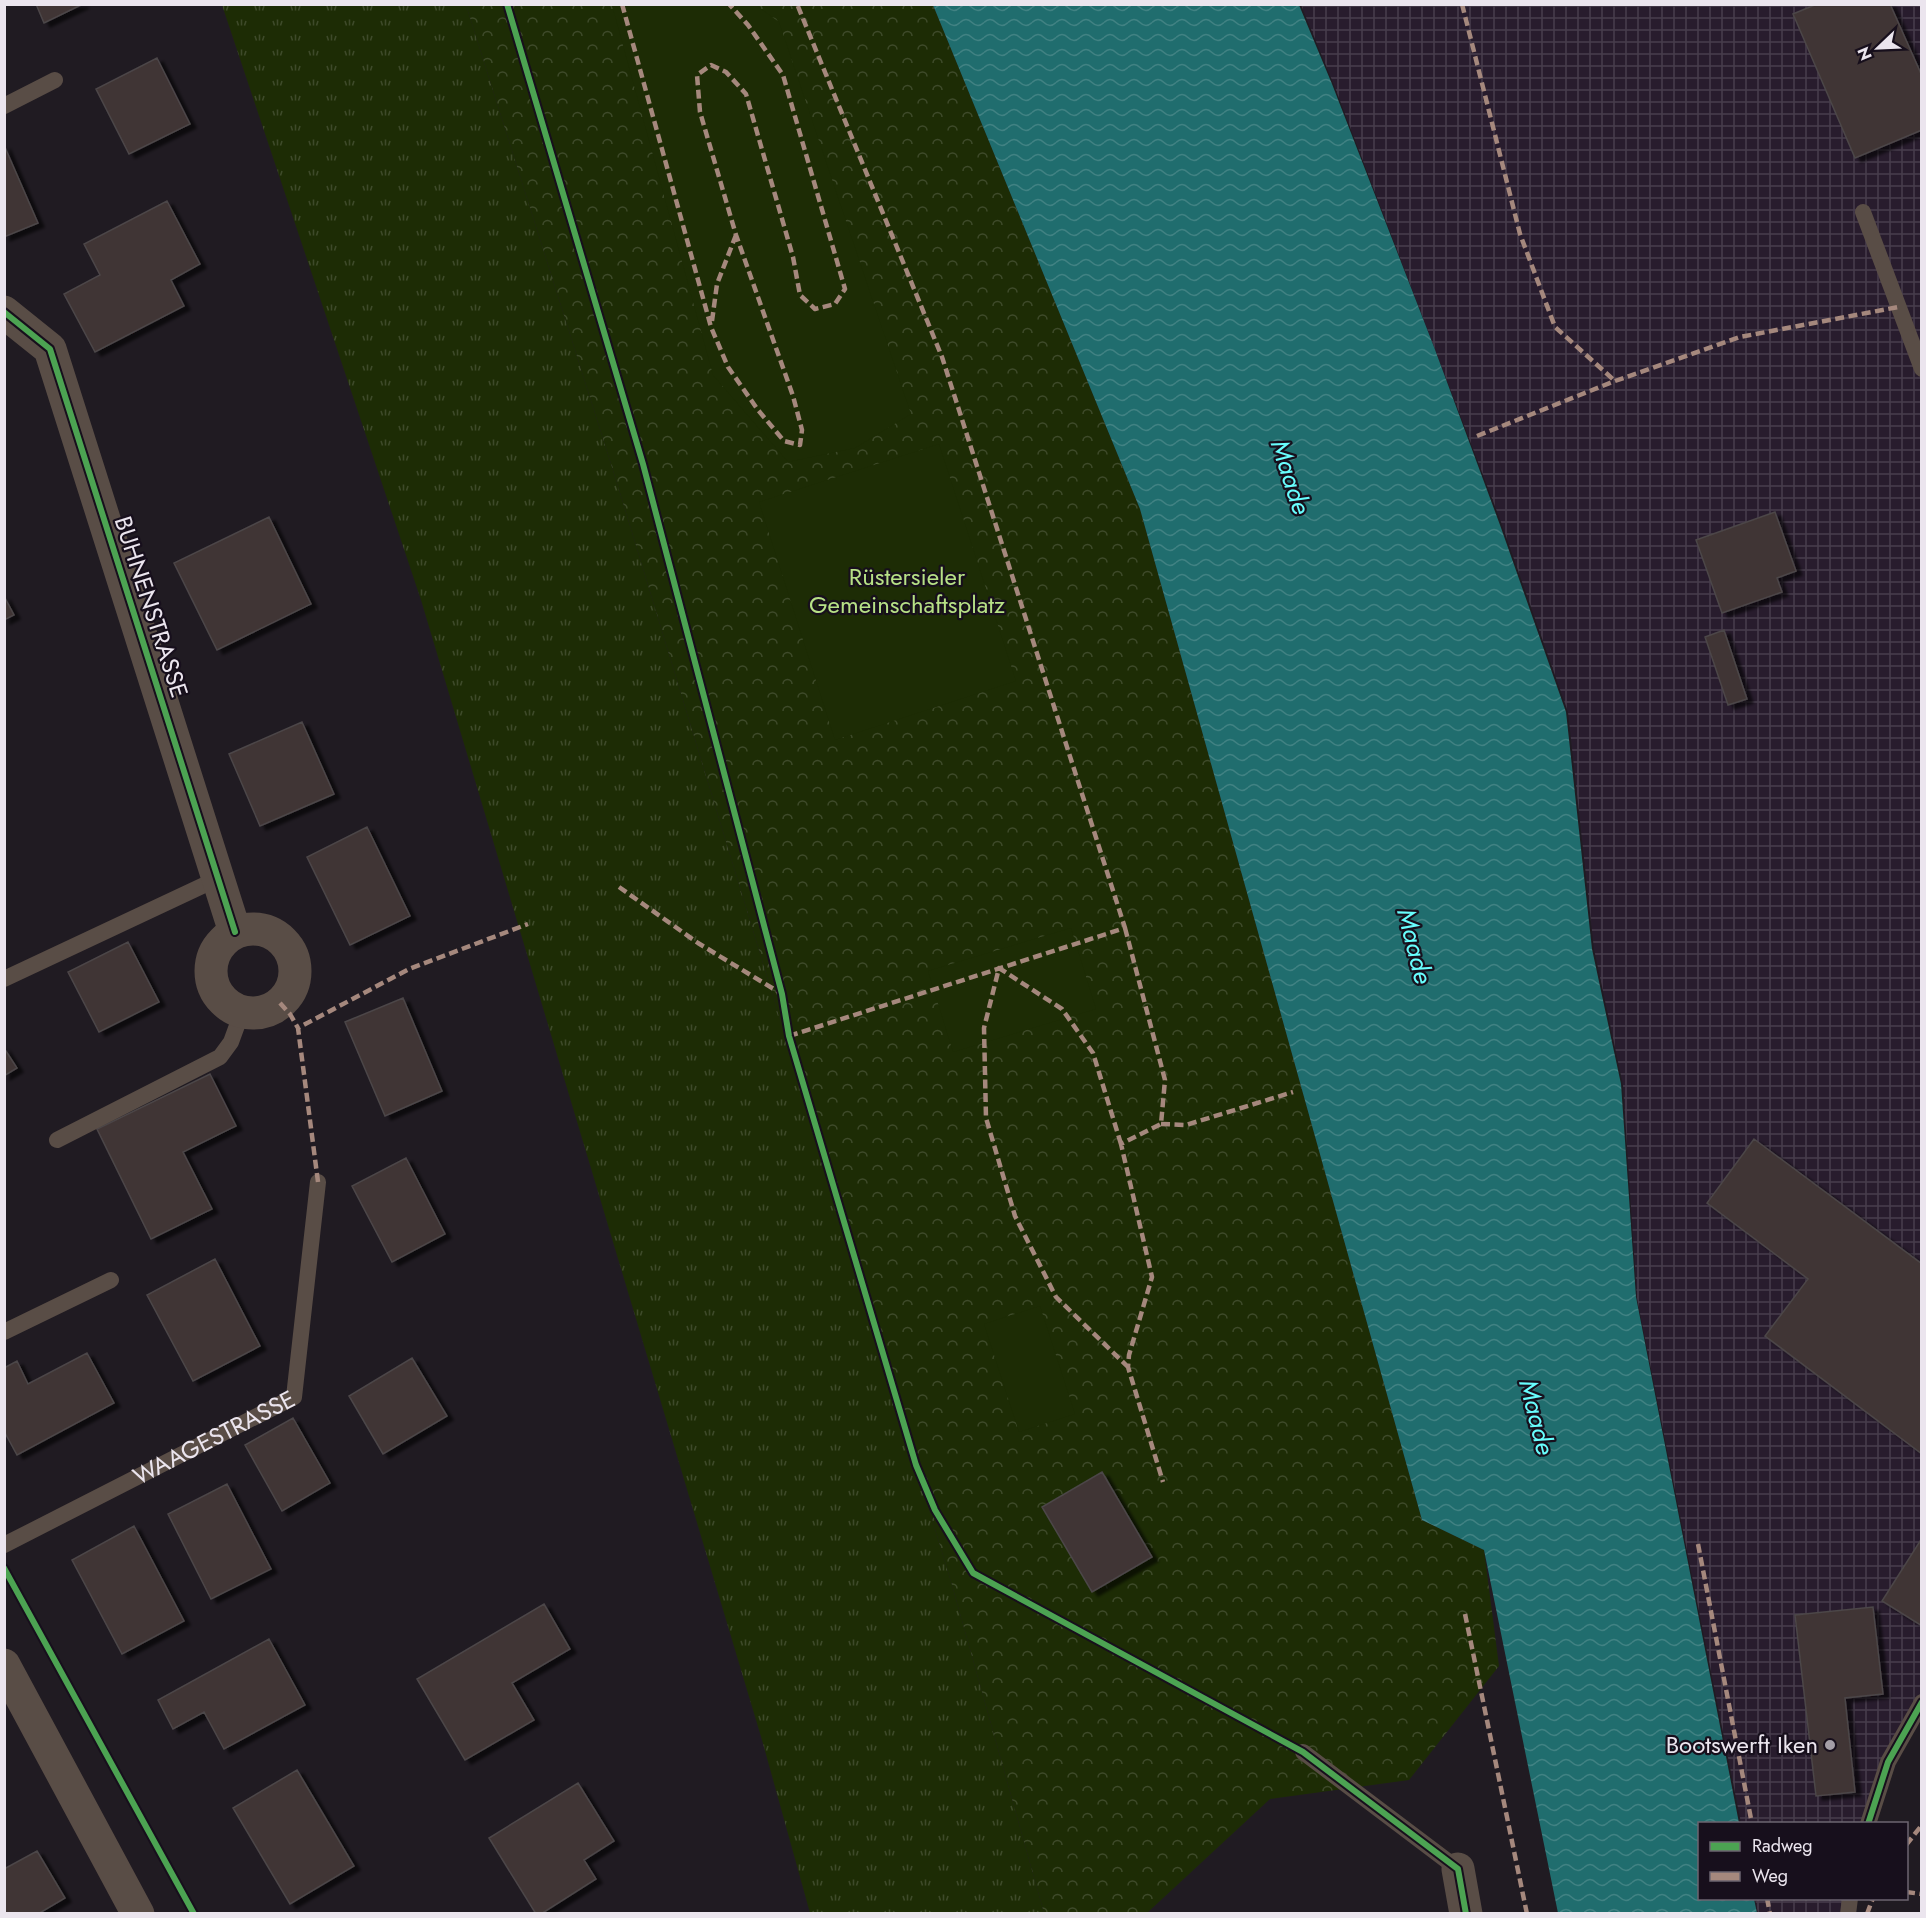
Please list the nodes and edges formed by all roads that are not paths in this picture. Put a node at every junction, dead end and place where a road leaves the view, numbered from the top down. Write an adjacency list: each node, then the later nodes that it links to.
1 (55, 80): 2 (lane)
2 (4, 106)
3 (1863, 212): 5 (lane)
4 (4, 312): 6 (street, BUHNENSTRASSE)
5 (1922, 369)
6 (218, 879): 7 (street, BUHNENSTRASSE); 8 (lane)
7 (235, 932): 9 (street); 9 (street)
8 (4, 979)
9 (242, 1012): 10 (lane)
10 (57, 1140)
11 (318, 1182): 14 (lane, WAAGESTRASSE)
12 (111, 1280): 13 (lane)
13 (4, 1332)
14 (4, 1545)
15 (4, 1665): 20 (street)
16 (1922, 1702): 18 (lane)
17 (1303, 1752): 19 (lane)
18 (1869, 1822)
19 (1458, 1869): 21 (street)
20 (138, 1914)
21 (1466, 1914)

